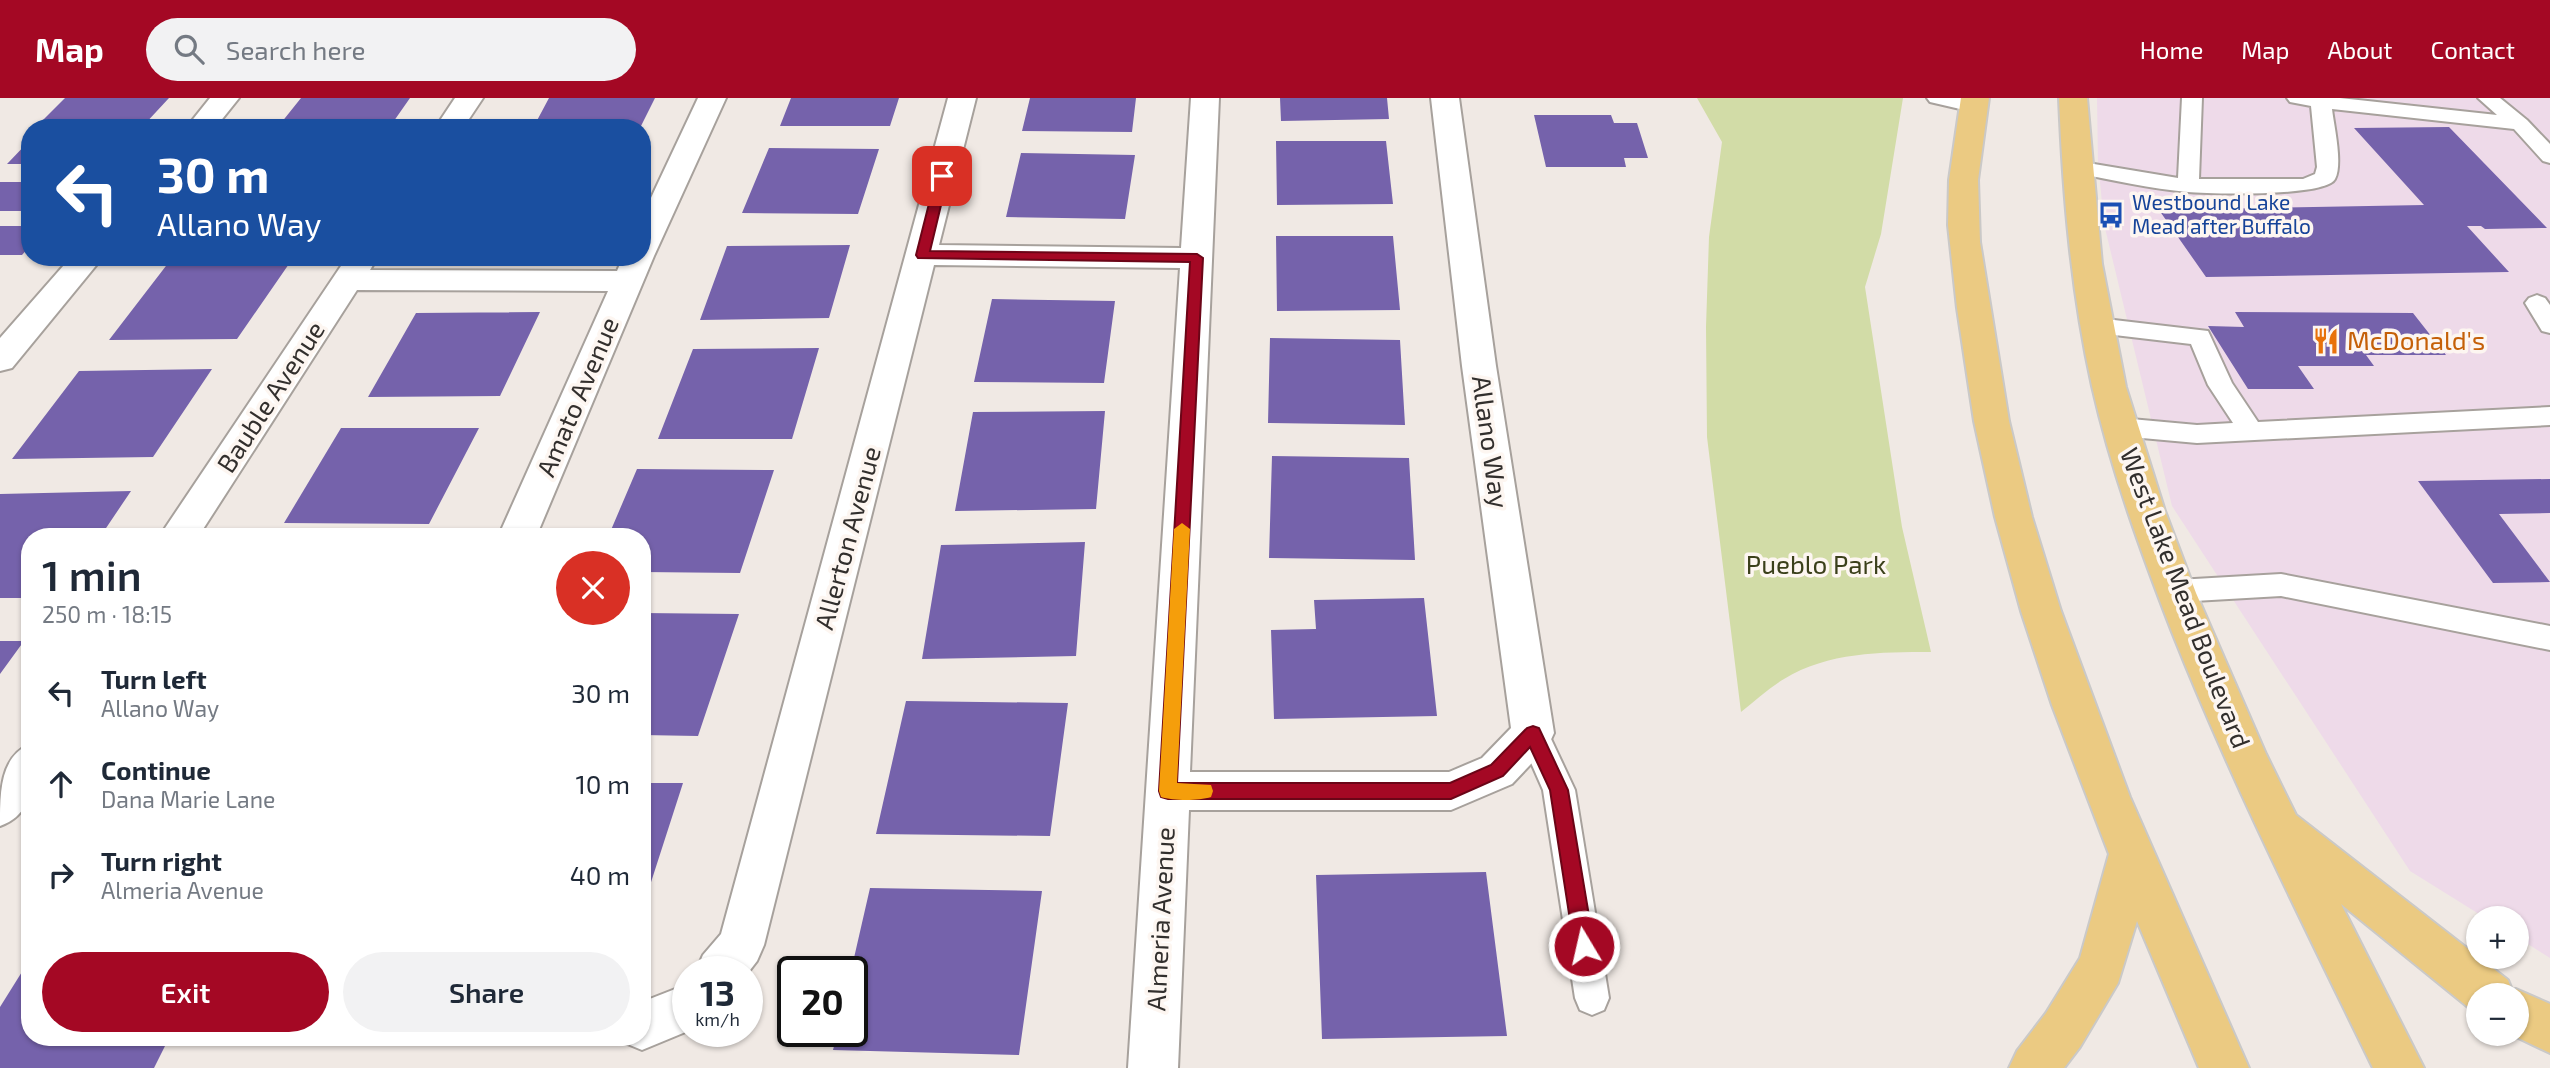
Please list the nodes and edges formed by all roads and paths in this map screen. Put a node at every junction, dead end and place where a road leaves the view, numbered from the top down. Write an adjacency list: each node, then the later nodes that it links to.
1 (225, 98): 14 (street)
2 (469, 98): 15 (street)
3 (712, 98): 21 (street)
4 (962, 98): 22 (street, Allerton Avenue)
5 (1205, 98): 23 (street, Almeria Avenue)
6 (1445, 98): 38 (street, Allano Way)
7 (1937, 98): 12 (lane)
8 (2073, 98): 19 (main road, West Lake Mead Boulevard)
9 (2192, 98): 20 (lane)
10 (2297, 98): 13 (lane)
11 (2488, 98): 16 (lane)
12 (1974, 102): 43 (main road)
13 (2321, 102): 16 (lane); 20 (lane)
14 (208, 119)
15 (455, 119)
16 (2520, 124): 17 (lane); 18 (lane)
17 (2550, 134)
18 (2550, 157)
19 (2076, 167): 20 (lane); 28 (main road, West Lake Mead Boulevard)
20 (2188, 186)
21 (651, 230)
22 (923, 255): 23 (street); 44 (street, Allerton Avenue)
23 (1197, 258): 40 (street, Almeria Avenue)
24 (81, 266): 30 (street)
25 (356, 269): 26 (street); 34 (street, Bauble Avenue)
26 (633, 269): 35 (street, Amato Avenue)
27 (2537, 303): 29 (lane)
28 (2097, 326): 32 (main road, West Lake Mead Boulevard); 33 (lane)
29 (2550, 326)
30 (0, 360)
31 (2550, 416): 33 (lane)
32 (2120, 427): 33 (lane); 36 (main road, West Lake Mead Boulevard)
33 (2251, 431)
34 (184, 528)
35 (521, 528)
36 (2177, 591): 37 (lane); 42 (main road, West Lake Mead Boulevard)
37 (2550, 638)
38 (1533, 733): 40 (street); 46 (lane)
39 (21, 776): 41 (street)
40 (1168, 791): 51 (street, Almeria Avenue)
41 (0, 807)
42 (2276, 822): 45 (main road); 54 (main road, West Lake Mead Boulevard)
43 (2131, 856): 52 (main road); 53 (main road)
44 (732, 956)
45 (2474, 983)
46 (1592, 998)
47 (672, 1014): 49 (street)
48 (2529, 1019): 50 (main road)
49 (651, 1022)
50 (2550, 1029)
51 (1153, 1068)
52 (2034, 1068)
53 (2224, 1068)
54 (2399, 1068)

